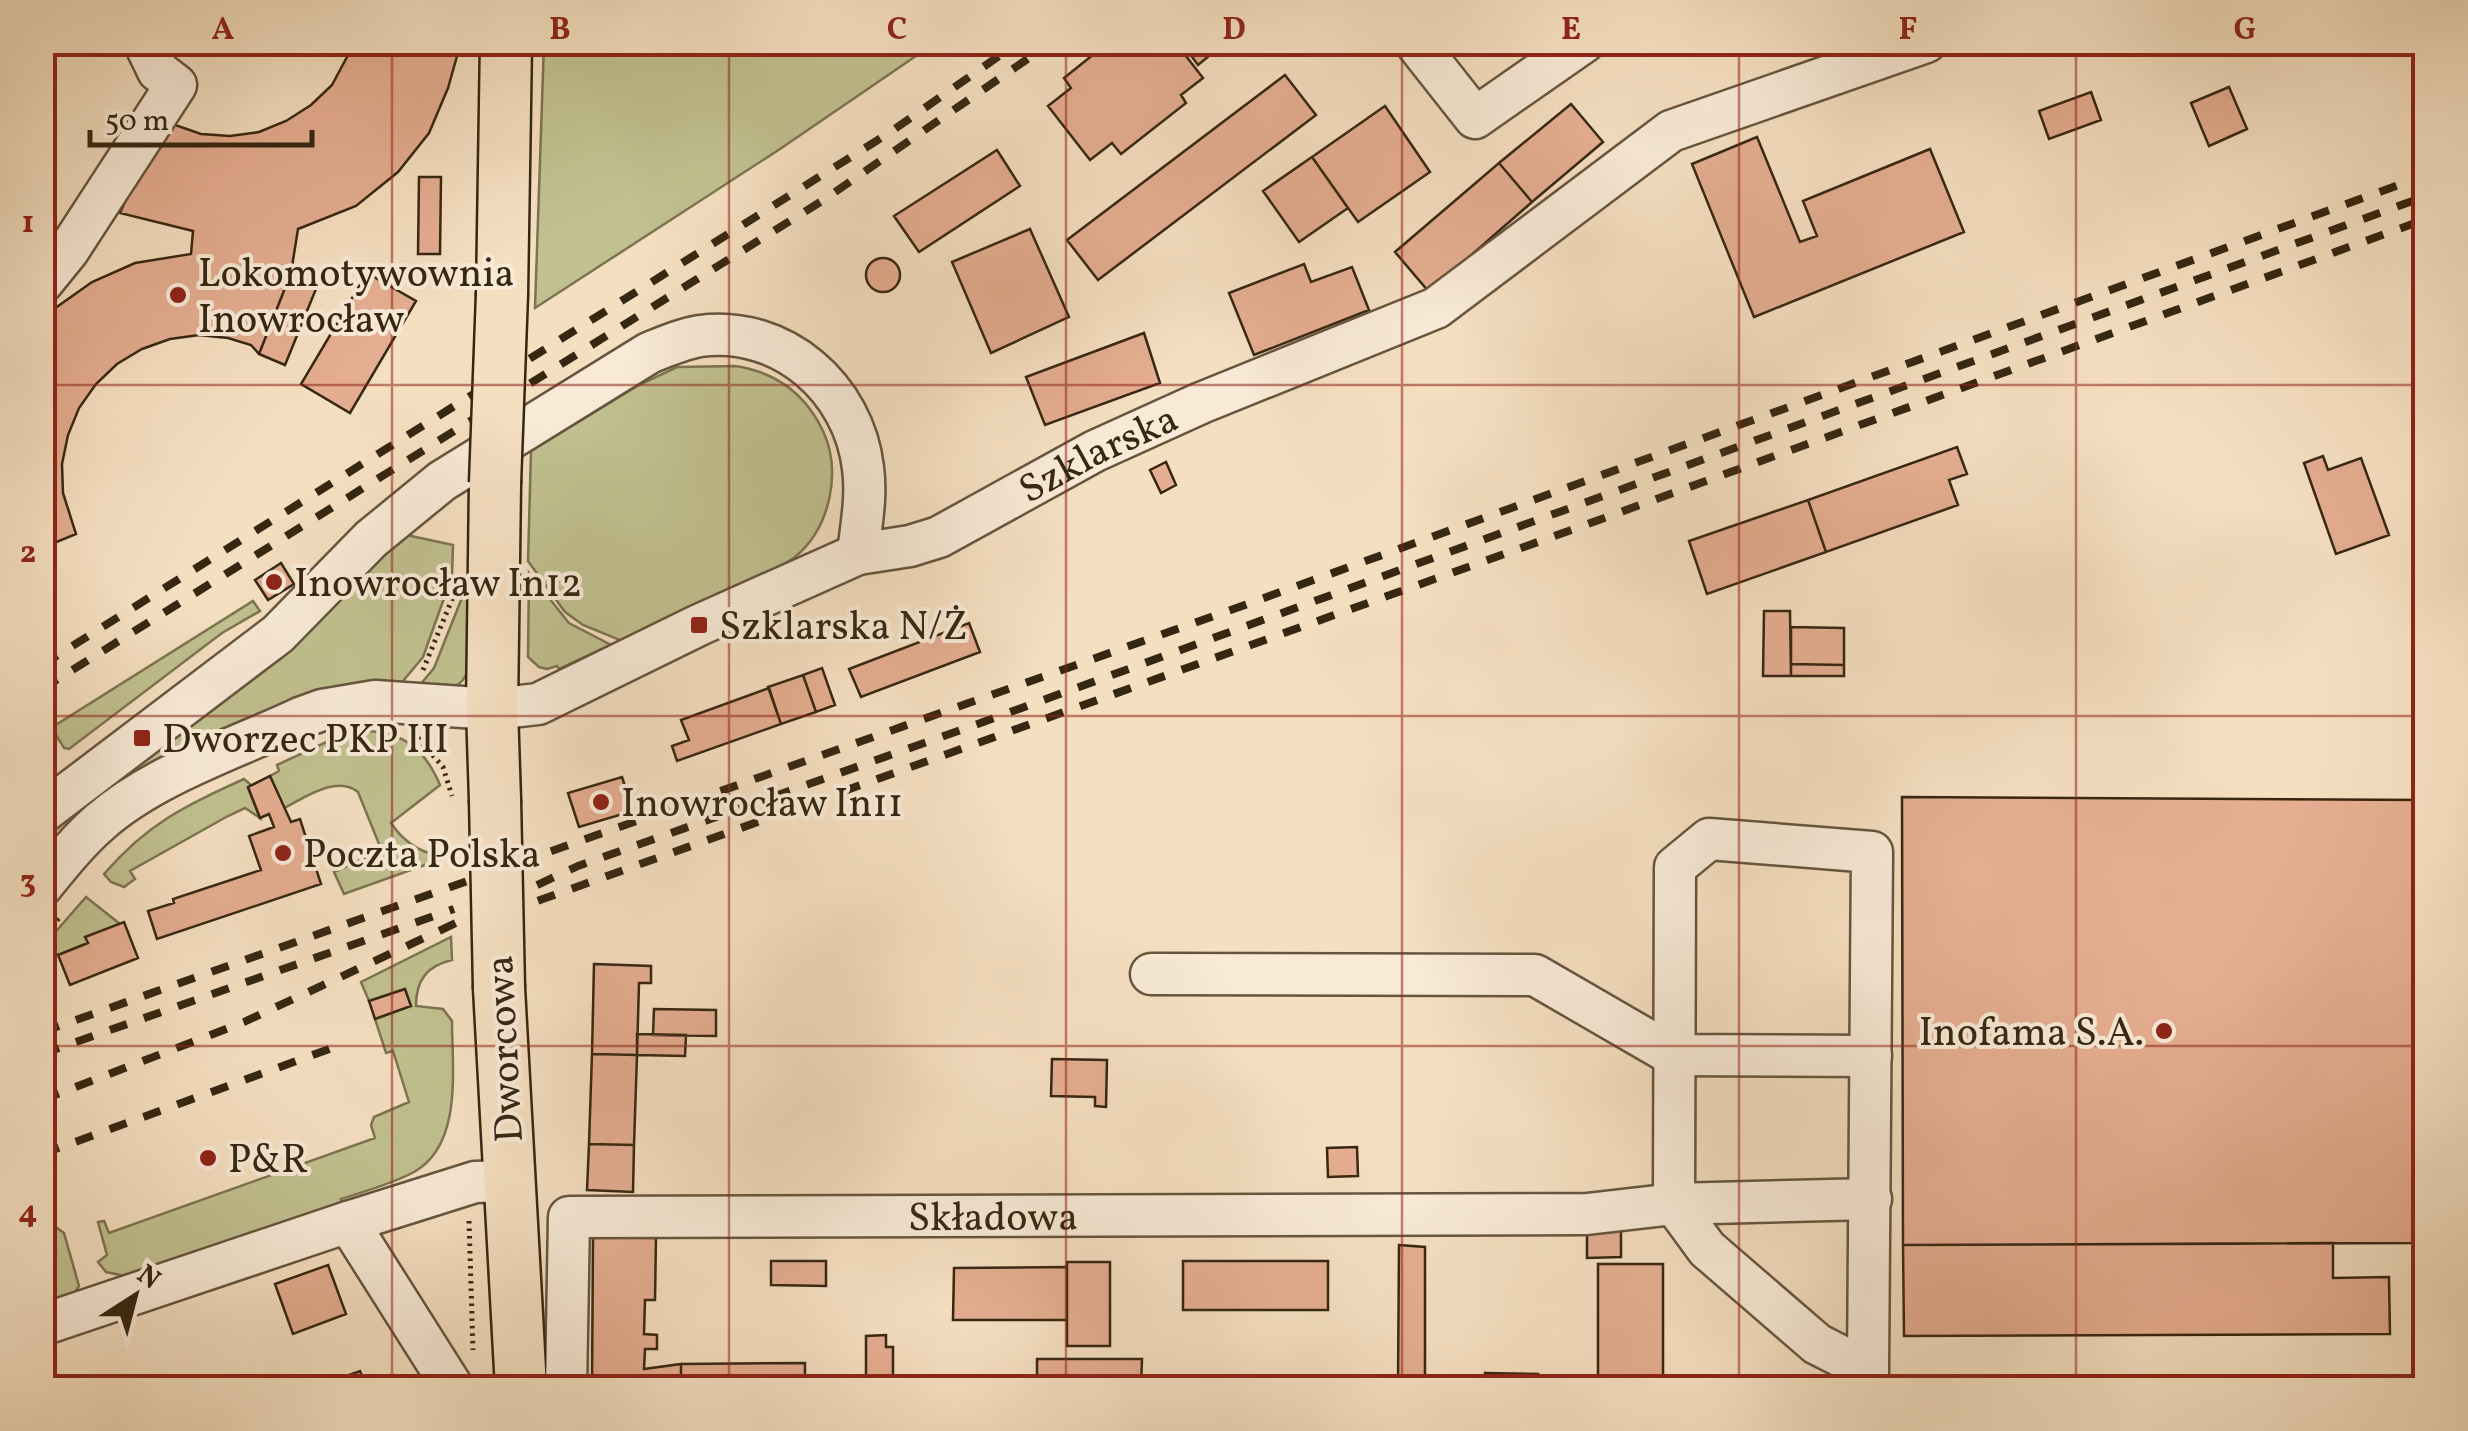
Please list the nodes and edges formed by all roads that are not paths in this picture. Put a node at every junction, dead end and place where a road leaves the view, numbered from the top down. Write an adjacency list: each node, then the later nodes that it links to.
1 (144, 42): 6 (street)
2 (506, 42): 8 (main road, Dworcowa, bridge)
3 (1416, 42): 4 (street)
4 (1584, 42)
5 (1926, 42): 7 (street, Szklarska)
6 (42, 283)
7 (858, 554): 8 (street, Szklarska); 9 (street)
8 (492, 709): 10 (street, Szklarska); 14 (main road, Dworcowa, bridge)
9 (42, 813)
10 (55, 897)
11 (1151, 974): 12 (street)
12 (1673, 1055): 13 (street); 13 (street); 16 (street)
13 (1871, 1056): 15 (street)
14 (489, 1193): 17 (street); 21 (main road, Dworcowa)
15 (1871, 1200): 16 (street); 20 (street)
16 (1674, 1204): 20 (street); 22 (street, Składowa)
17 (348, 1222): 18 (street); 19 (street)
18 (42, 1325)
19 (463, 1376)
20 (1868, 1379)
21 (520, 1388)
22 (566, 1388)

